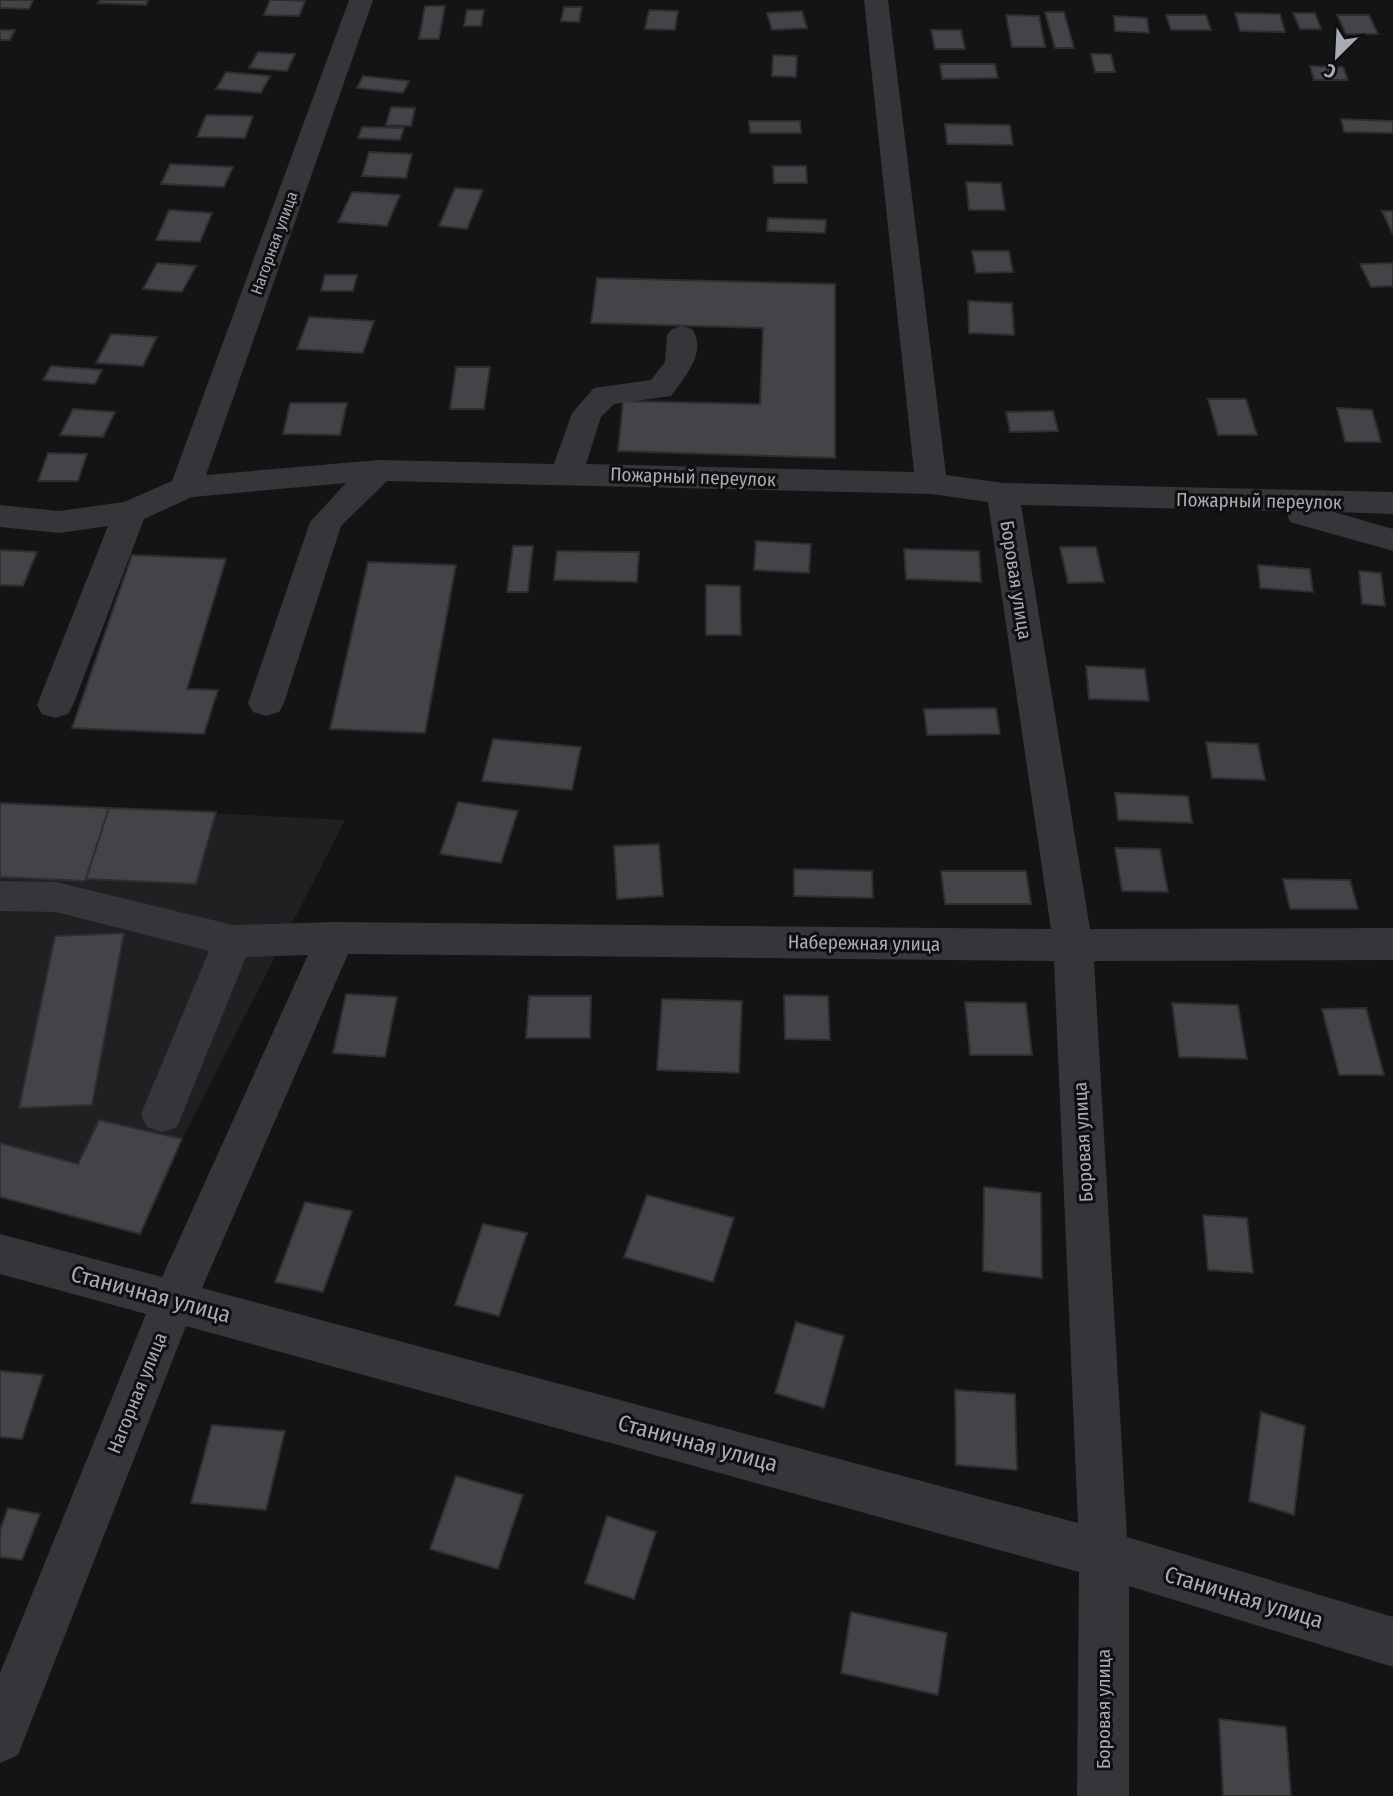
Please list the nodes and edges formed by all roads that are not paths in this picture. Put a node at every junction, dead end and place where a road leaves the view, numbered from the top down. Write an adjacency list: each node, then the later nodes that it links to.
1 (361, 0): 7 (street, Нагорная улица)
2 (876, 0): 6 (street)
3 (682, 335): 5 (street)
4 (379, 470): 5 (street, Пожарный переулок); 7 (street, Пожарный переулок); 14 (street)
5 (567, 473): 6 (street, Пожарный переулок)
6 (930, 483): 8 (street, Пожарный переулок)
7 (187, 487): 11 (street, Пожарный переулок)
8 (1003, 494): 9 (street, Пожарный переулок); 20 (street, Боровая улица)
9 (1261, 502): 10 (street, Пожарный переулок); 13 (street)
10 (1393, 503)
11 (130, 512): 12 (street, Пожарный переулок); 15 (street)
12 (0, 516)
13 (1393, 540)
14 (266, 702)
15 (55, 705)
16 (0, 896): 18 (street, Набережная улица)
17 (335, 938): 18 (street, Набережная улица); 20 (street, Набережная улица); 23 (street, Нагорная улица)
18 (233, 941): 21 (street)
19 (1393, 944): 20 (street, Набережная улица)
20 (1073, 946): 24 (street, Боровая улица)
21 (162, 1114)
22 (0, 1254): 23 (street, Станичная улица)
23 (174, 1300): 24 (street, Станичная улица); 26 (street, Нагорная улица)
24 (1104, 1554): 25 (street, Станичная улица); 27 (street, Боровая улица)
25 (1393, 1642)
26 (0, 1737)
27 (1103, 1796)

